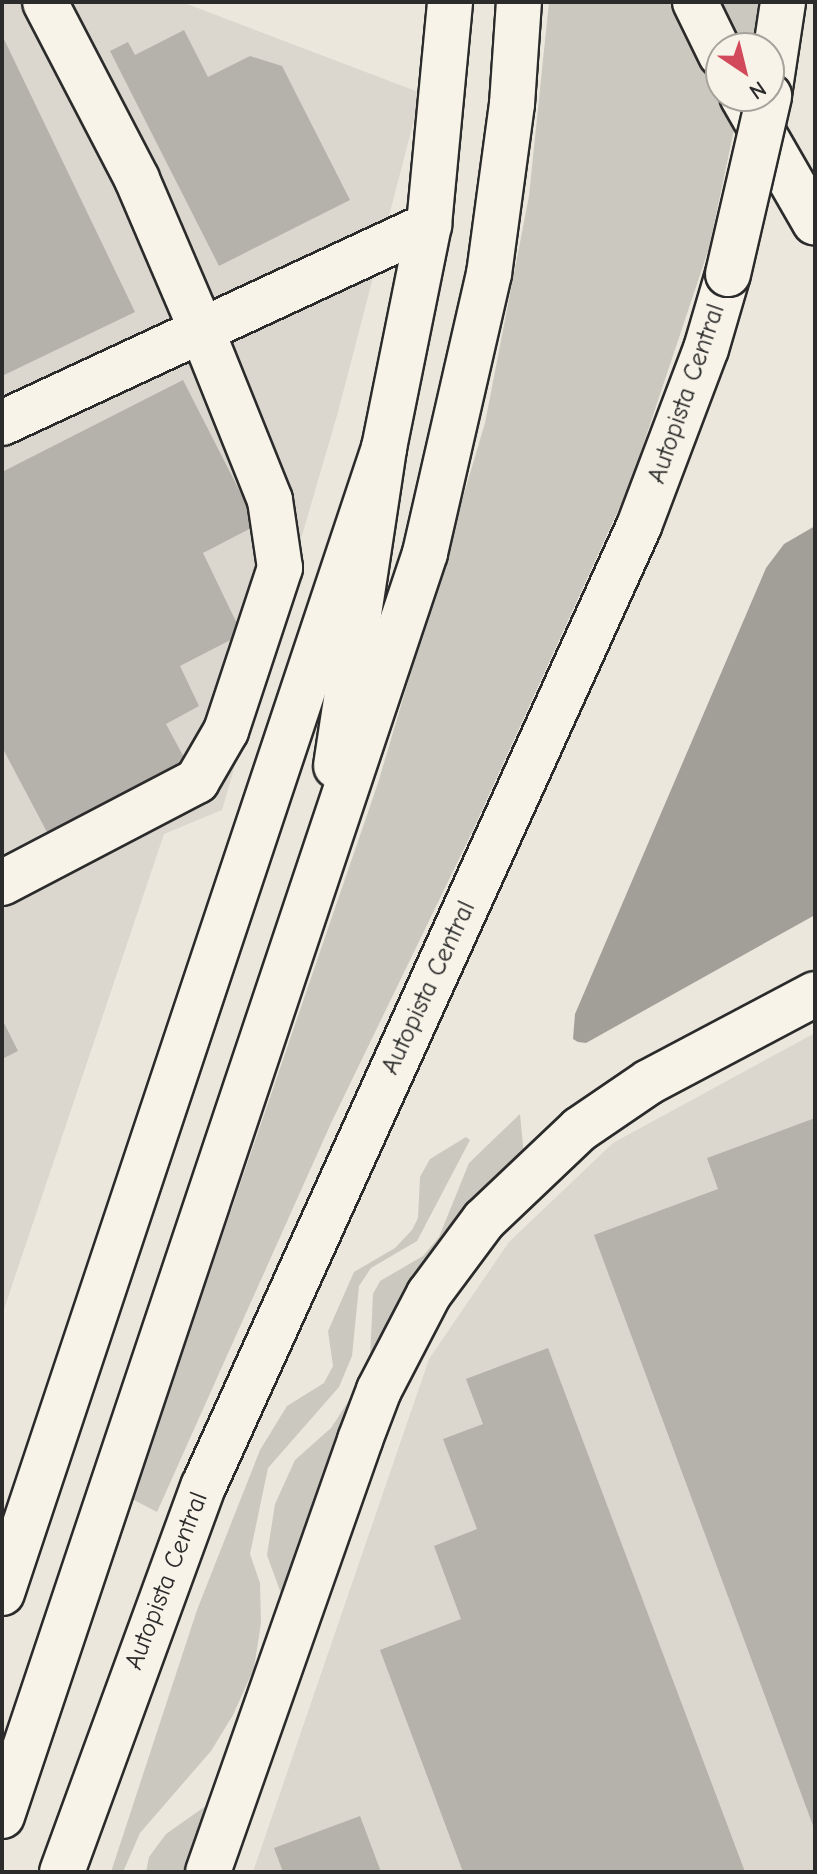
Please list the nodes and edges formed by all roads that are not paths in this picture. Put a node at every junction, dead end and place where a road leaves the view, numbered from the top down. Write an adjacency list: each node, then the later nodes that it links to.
1 (45, 2): 12 (main road)
2 (450, 2): 11 (main road)
3 (519, 2): 15 (main road)
4 (695, 2): 6 (main road)
5 (783, 2): 7 (main road, Autopista Central)
6 (710, 32)
7 (776, 32)
8 (759, 112): 20 (main road, Autopista Central, bridge)
9 (771, 112): 10 (main road)
10 (815, 223)
11 (429, 225): 12 (main road); 14 (main road)
12 (202, 331): 13 (main road); 16 (main road)
13 (2, 423)
14 (384, 448): 15 (main road); 18 (main road)
15 (335, 824): 19 (main road)
16 (2, 883)
17 (815, 994): 21 (main road)
18 (2, 1593)
19 (2, 1816)
20 (62, 1872)
21 (208, 1872)

